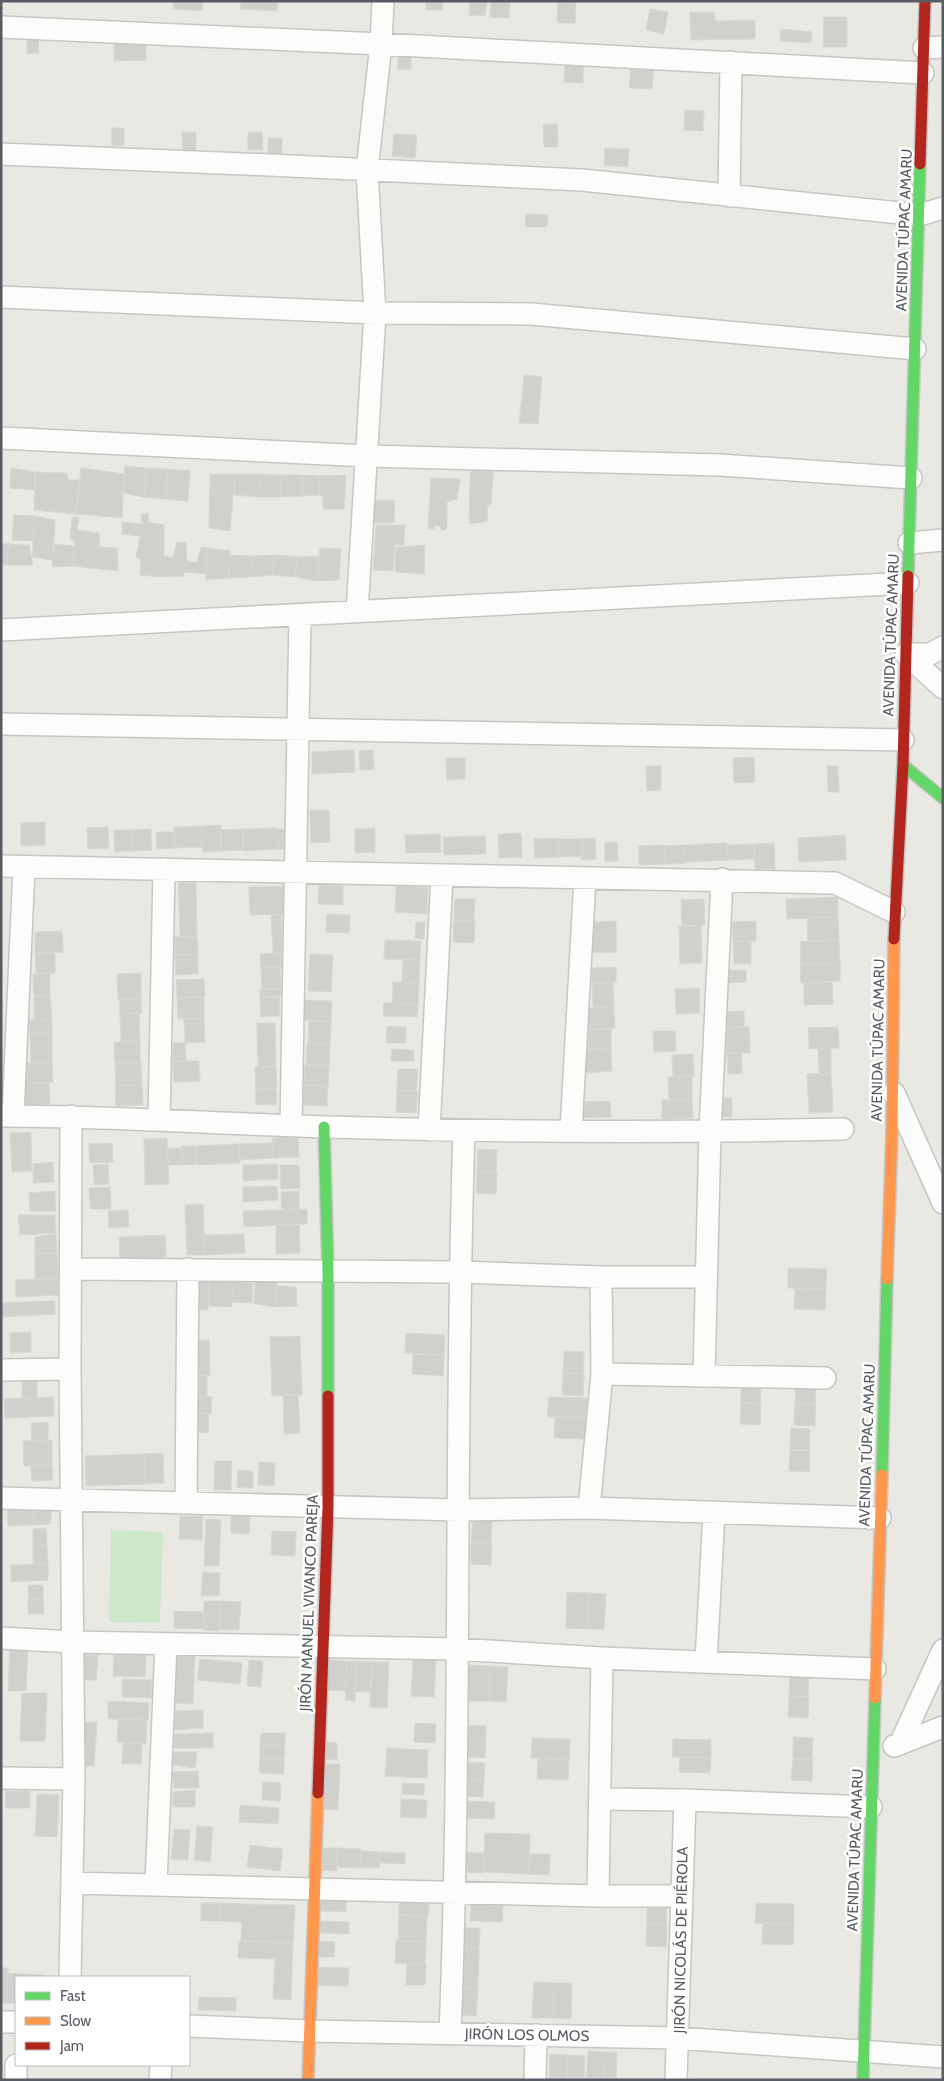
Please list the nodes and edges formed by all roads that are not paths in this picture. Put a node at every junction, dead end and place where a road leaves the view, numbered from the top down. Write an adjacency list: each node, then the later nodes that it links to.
1 (383, 1): 4 (street)
2 (926, 1): 5 (main road, AVENIDA TÚPAC AMARU)
3 (1, 27): 4 (street)
4 (381, 44): 6 (street); 9 (street)
5 (933, 47): 7 (main road, AVENIDA TÚPAC AMARU)
6 (731, 62): 7 (street); 10 (street)
7 (923, 73): 12 (main road, AVENIDA TÚPAC AMARU)
8 (1, 154): 9 (street)
9 (367, 170): 10 (street); 14 (street)
10 (729, 196): 12 (street)
11 (943, 208): 12 (street)
12 (919, 216): 15 (main road, AVENIDA TÚPAC AMARU)
13 (1, 297): 14 (street)
14 (375, 313): 15 (street); 17 (street)
15 (915, 349): 18 (main road, AVENIDA TÚPAC AMARU)
16 (1, 438): 17 (street)
17 (368, 456): 18 (street); 22 (street)
18 (911, 478): 20 (main road, AVENIDA TÚPAC AMARU)
19 (943, 540): 20 (street)
20 (909, 543): 21 (main road, AVENIDA TÚPAC AMARU)
21 (908, 583): 22 (street); 26 (main road, AVENIDA TÚPAC AMARU)
22 (357, 612): 23 (street)
23 (300, 615): 24 (street); 29 (street)
24 (1, 630)
25 (943, 647): 26 (street)
26 (906, 654): 27 (street); 30 (main road, AVENIDA TÚPAC AMARU)
27 (943, 688)
28 (1, 724): 29 (street)
29 (298, 728): 30 (street); 36 (street)
30 (903, 740): 31 (main road, AVENIDA TÚPAC AMARU)
31 (903, 765): 32 (main road); 40 (main road, AVENIDA TÚPAC AMARU)
32 (943, 798)
33 (1, 866): 34 (street)
34 (24, 866): 35 (street); 42 (street)
35 (164, 870): 36 (street); 44 (street)
36 (296, 872): 37 (street); 45 (street)
37 (442, 876): 38 (street); 48 (street)
38 (585, 878): 39 (street); 50 (street)
39 (722, 879): 40 (street); 51 (street)
40 (894, 912): 41 (main road, AVENIDA TÚPAC AMARU)
41 (893, 1091): 52 (street); 71 (main road, AVENIDA TÚPAC AMARU)
42 (7, 1116): 43 (street)
43 (71, 1116): 44 (street); 53 (street)
44 (159, 1120): 45 (street)
45 (290, 1126): 46 (street)
46 (324, 1127): 48 (street); 55 (main road, JIRÓN MANUEL VIVANCO PAREJA)
47 (843, 1129): 51 (street)
48 (429, 1130): 49 (street)
49 (464, 1131): 50 (street); 56 (street)
50 (571, 1131): 51 (street)
51 (710, 1132): 58 (street)
52 (943, 1203)
53 (71, 1268): 54 (street); 59 (street)
54 (188, 1269): 55 (street); 66 (street)
55 (328, 1271): 56 (street); 67 (main road, JIRÓN MANUEL VIVANCO PAREJA)
56 (459, 1272): 57 (street); 69 (street)
57 (601, 1277): 58 (street); 61 (street)
58 (706, 1277): 62 (street)
59 (70, 1369): 60 (street); 65 (street)
60 (1, 1370)
61 (602, 1374): 62 (street); 68 (street)
62 (704, 1376): 63 (street)
63 (825, 1378)
64 (1, 1498): 65 (street)
65 (72, 1500): 66 (street); 73 (street)
66 (186, 1503): 67 (street)
67 (328, 1507): 69 (street); 75 (main road, JIRÓN MANUEL VIVANCO PAREJA)
68 (589, 1508): 69 (street); 70 (street)
69 (459, 1510): 76 (street)
70 (714, 1513): 71 (street); 79 (street)
71 (880, 1518): 80 (main road, AVENIDA TÚPAC AMARU)
72 (1, 1638): 73 (street)
73 (73, 1642): 74 (street); 85 (street)
74 (166, 1644): 75 (street); 90 (street)
75 (323, 1646): 76 (street); 91 (main road, JIRÓN MANUEL VIVANCO PAREJA)
76 (457, 1648): 78 (street); 92 (street)
77 (943, 1650): 82 (street)
78 (602, 1658): 79 (street); 86 (street)
79 (706, 1662): 80 (street)
80 (875, 1669): 83 (main road, AVENIDA TÚPAC AMARU)
81 (943, 1727): 82 (street)
82 (900, 1744): 83 (street)
83 (873, 1759): 88 (main road, AVENIDA TÚPAC AMARU)
84 (1, 1778): 85 (street)
85 (74, 1779): 89 (street)
86 (600, 1799): 87 (street); 93 (street)
87 (685, 1800): 88 (street); 94 (street, JIRÓN NICOLÁS DE PIÉROLA)
88 (871, 1807): 103 (main road, AVENIDA TÚPAC AMARU)
89 (72, 1883): 90 (street); 95 (street)
90 (156, 1884): 91 (street)
91 (315, 1889): 92 (street); 99 (main road, JIRÓN MANUEL VIVANCO PAREJA)
92 (456, 1892): 93 (street); 100 (street)
93 (598, 1896): 94 (street)
94 (681, 1896): 102 (street, JIRÓN NICOLÁS DE PIÉROLA)
95 (70, 1976)
96 (1, 2022): 97 (street)
97 (15, 2022)
98 (190, 2026): 99 (street, JIRÓN LOS OLMOS)
99 (310, 2031): 100 (street, JIRÓN LOS OLMOS); 109 (main road, JIRÓN MANUEL VIVANCO PAREJA)
100 (450, 2034): 101 (street, JIRÓN LOS OLMOS)
101 (536, 2035): 102 (street, JIRÓN LOS OLMOS); 110 (street)
102 (678, 2038): 103 (street, JIRÓN LOS OLMOS); 111 (street, JIRÓN NICOLÁS DE PIÉROLA)
103 (864, 2051): 104 (street, JIRÓN LOS OLMOS); 112 (main road, AVENIDA TÚPAC AMARU)
104 (943, 2057)
105 (16, 2066): 107 (street)
106 (161, 2066): 108 (street)
107 (16, 2080)
108 (160, 2080)
109 (308, 2080)
110 (535, 2080)
111 (676, 2080)
112 (863, 2080)

